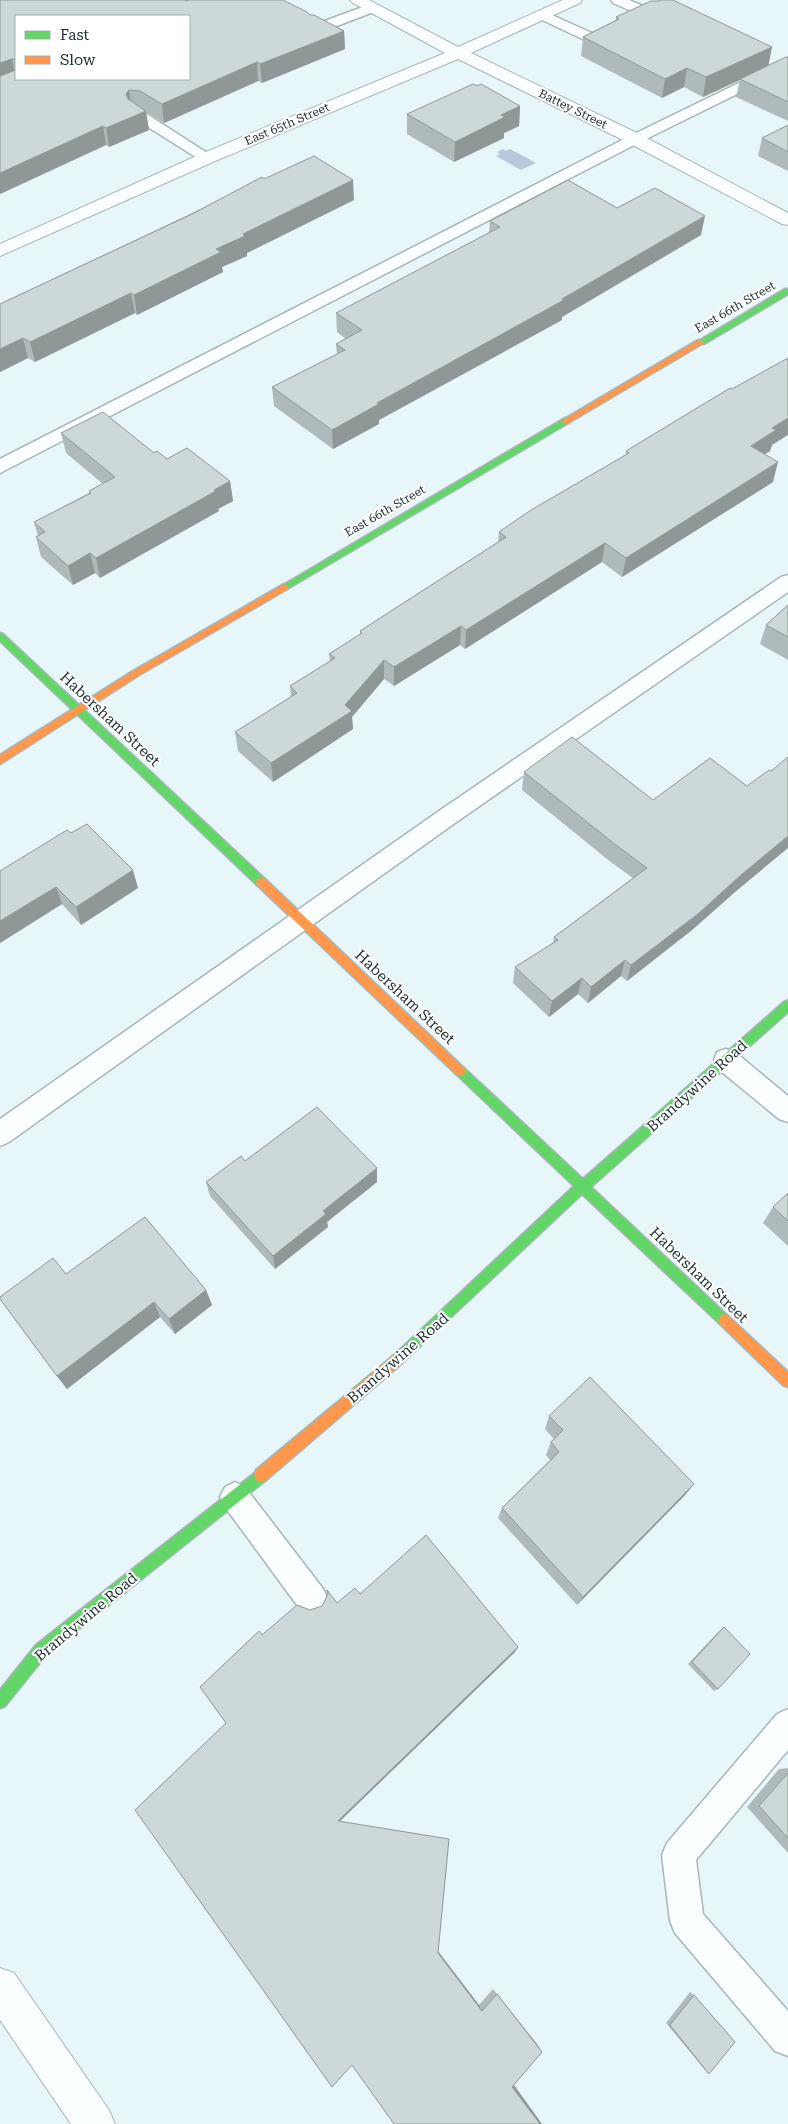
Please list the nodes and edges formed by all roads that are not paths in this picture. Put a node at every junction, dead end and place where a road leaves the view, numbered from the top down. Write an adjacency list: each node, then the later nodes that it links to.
1 (576, 0): 4 (street, East 65th Street)
2 (618, 0): 5 (lane)
3 (364, 4): 6 (lane); 8 (street, Battey Street)
4 (543, 15): 7 (lane); 8 (street, East 65th Street)
5 (652, 15)
6 (316, 28)
7 (598, 41)
8 (458, 54): 11 (street, Battey Street); 12 (street, East 65th Street)
9 (788, 63): 11 (lane)
10 (137, 114): 12 (lane)
11 (635, 139): 13 (street, Battey Street); 16 (lane)
12 (207, 158): 14 (street, East 65th Street)
13 (788, 220)
14 (0, 251)
15 (788, 292): 19 (street, East 66th Street)
16 (0, 467)
17 (788, 582): 21 (lane)
18 (0, 636): 19 (street, Habersham Street)
19 (78, 710): 20 (street, East 66th Street); 21 (street, Habersham Street)
20 (0, 760)
21 (301, 920): 25 (lane); 26 (street, Habersham Street)
22 (788, 1005): 23 (street, Brandywine Road)
23 (726, 1060): 24 (lane); 26 (street, Brandywine Road)
24 (788, 1111)
25 (0, 1134)
26 (584, 1186): 27 (street, Habersham Street); 28 (street, Brandywine Road)
27 (788, 1381)
28 (235, 1497): 29 (lane); 30 (street, Brandywine Road)
29 (313, 1601)
30 (0, 1701)
31 (788, 1725): 33 (lane)
32 (0, 1987): 34 (street)
33 (788, 2038)
34 (95, 2124)

